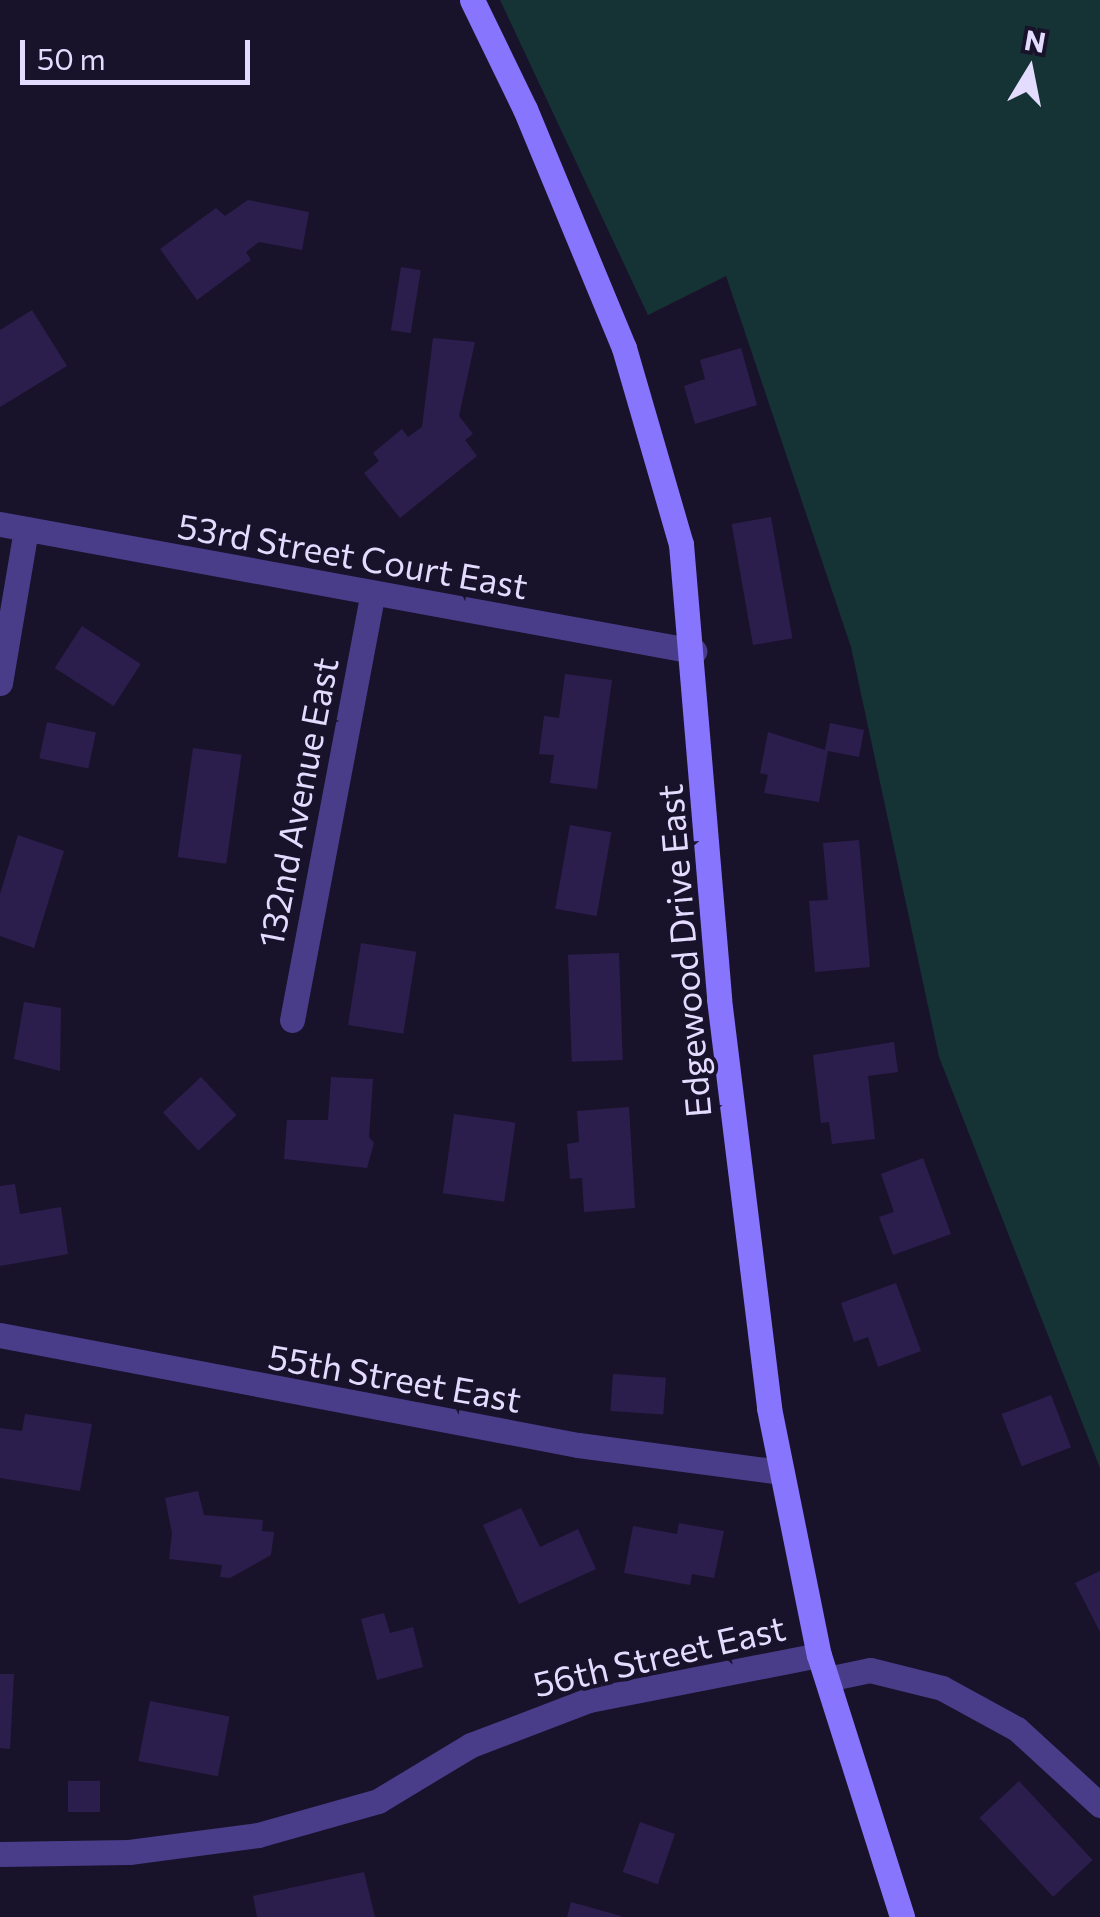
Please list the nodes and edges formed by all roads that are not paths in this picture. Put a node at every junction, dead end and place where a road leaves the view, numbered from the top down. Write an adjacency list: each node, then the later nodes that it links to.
1 (472, 0): 5 (street, Edgewood Drive East)
2 (0, 524): 3 (street, 53rd Street Court East)
3 (26, 528): 4 (street, 53rd Street Court East); 6 (street)
4 (372, 596): 5 (street, 53rd Street Court East); 7 (street, 132nd Avenue East)
5 (694, 652): 9 (street, Edgewood Drive East)
6 (0, 684)
7 (292, 1020)
8 (0, 1336): 9 (street, 55th Street East)
9 (780, 1472): 10 (street, Edgewood Drive East)
10 (823, 1667): 11 (street, 56th Street East); 12 (street, 56th Street East); 13 (street, Edgewood Drive East)
11 (1100, 1804)
12 (0, 1854)
13 (902, 1917)

